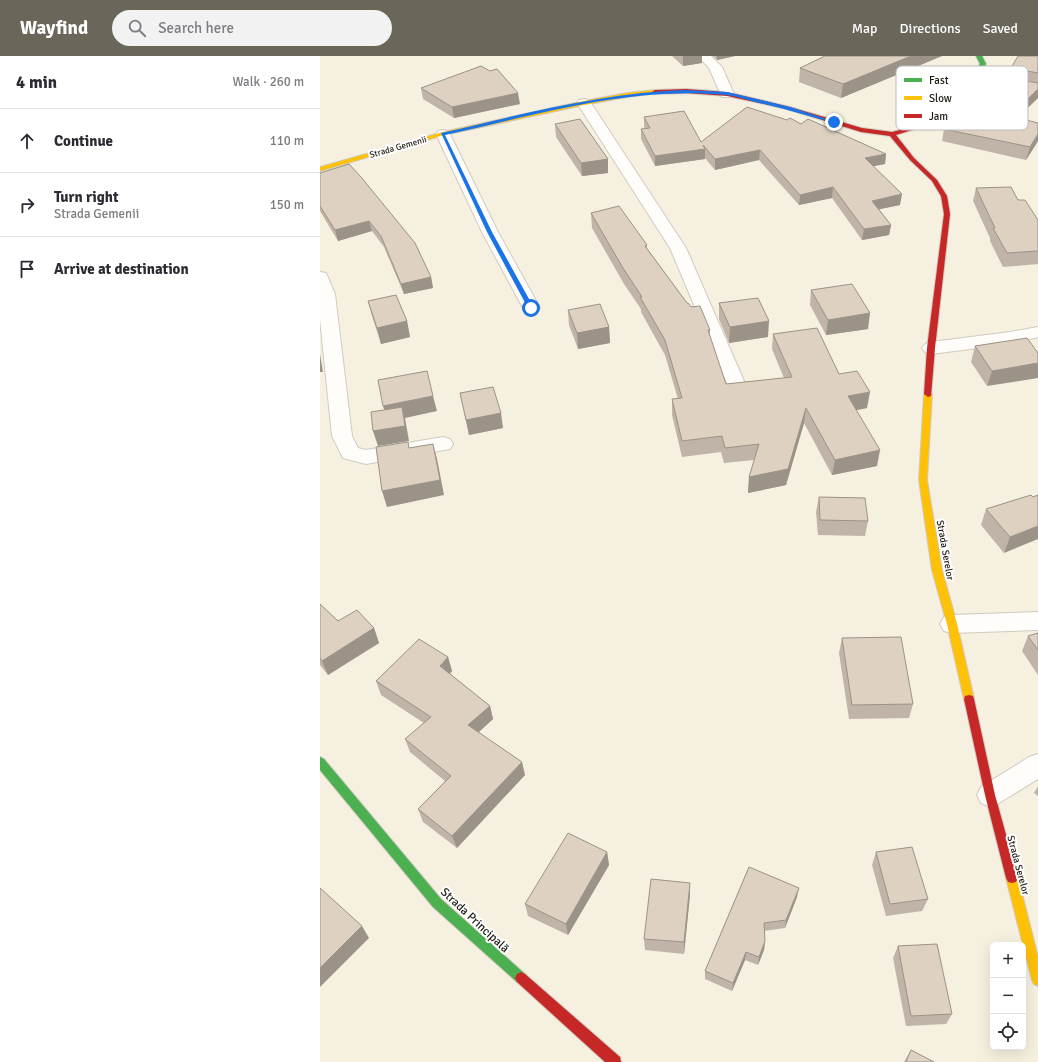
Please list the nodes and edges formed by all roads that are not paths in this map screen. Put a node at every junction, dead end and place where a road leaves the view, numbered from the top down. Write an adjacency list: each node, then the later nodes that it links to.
1 (704, 56): 6 (street)
2 (979, 56): 3 (street, Strada Gemenii)
3 (982, 66)
4 (1028, 89): 5 (street)
5 (1038, 91)
6 (727, 94): 7 (street, Strada Gemenii); 10 (street, Strada Gemenii)
7 (584, 103): 9 (street, Strada Gemenii); 16 (street)
8 (906, 130): 10 (street, Strada Gemenii)
9 (442, 134): 11 (street, Strada Gemenii); 13 (street)
10 (892, 134): 15 (street, Strada Serelor)
11 (320, 169)
12 (320, 277): 17 (street)
13 (531, 308)
14 (1038, 332): 15 (street)
15 (931, 348): 19 (street, Strada Serelor)
16 (735, 381)
17 (443, 444)
18 (1038, 621): 19 (street)
19 (952, 624): 22 (street, Strada Serelor)
20 (320, 762): 24 (street, Strada Principală)
21 (1038, 765): 22 (street)
22 (990, 795): 23 (street, Strada Serelor)
23 (1038, 980)
24 (615, 1062)

